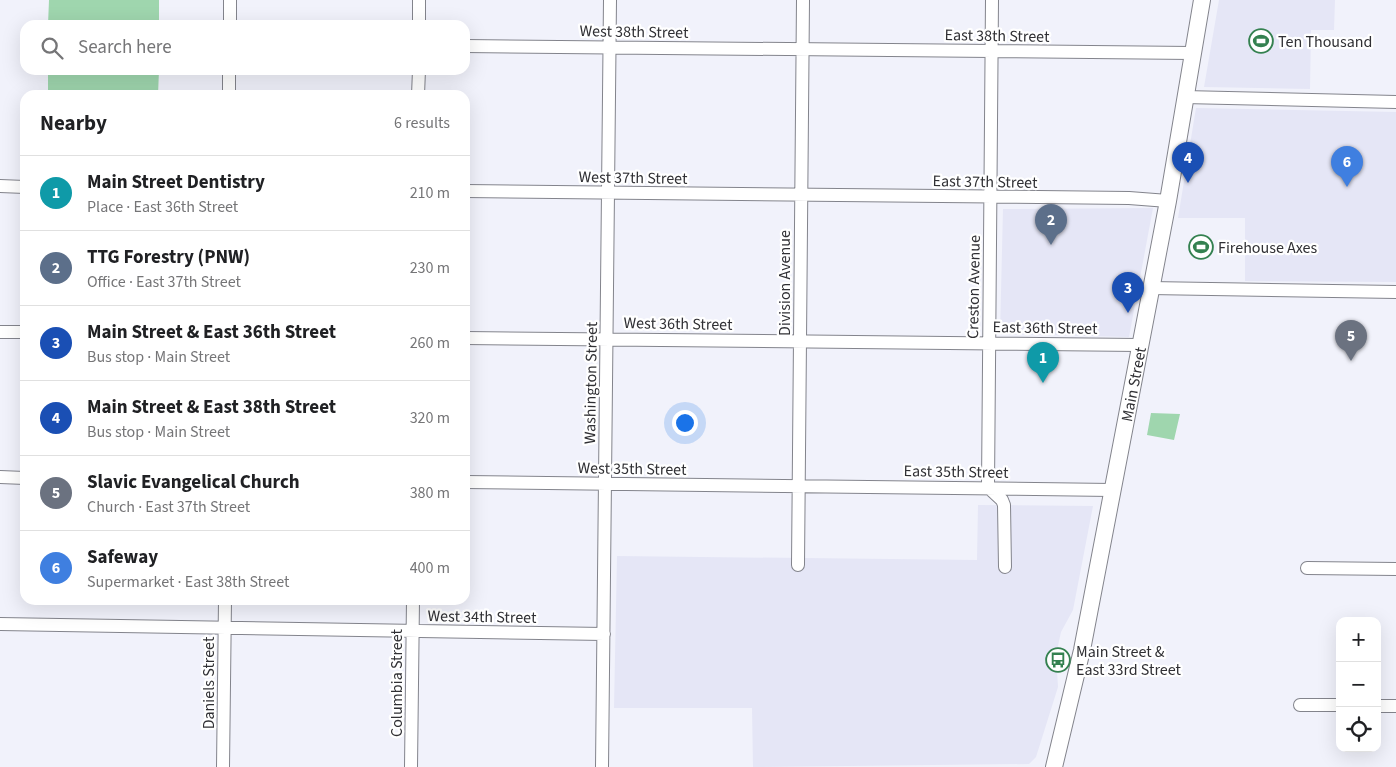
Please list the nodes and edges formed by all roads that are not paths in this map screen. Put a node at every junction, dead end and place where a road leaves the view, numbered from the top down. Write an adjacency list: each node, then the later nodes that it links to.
1 (230, 0): 7 (street)
2 (419, 0): 8 (street)
3 (610, 0): 10 (street, Washington Street)
4 (803, 0): 11 (street, Division Avenue)
5 (992, 0): 12 (street, Creston Avenue)
6 (1202, 0): 13 (main road, Main Street)
7 (230, 20)
8 (419, 20)
9 (470, 46): 10 (street, West 38th Street)
10 (610, 47): 11 (street, West 38th Street); 23 (street, Washington Street)
11 (802, 49): 12 (street, East 38th Street); 24 (street, Division Avenue)
12 (992, 51): 13 (street, East 38th Street); 25 (street, Creston Avenue)
13 (1192, 53): 18 (main road, Main Street)
14 (229, 75): 16 (street)
15 (418, 75): 17 (street)
16 (229, 90)
17 (418, 90)
18 (1184, 97): 19 (street); 26 (main road, Main Street)
19 (1396, 102)
20 (0, 186): 21 (street)
21 (20, 187)
22 (470, 191): 23 (street, West 37th Street)
23 (608, 193): 24 (street, West 37th Street); 32 (street, Washington Street)
24 (801, 195): 25 (street, East 37th Street); 33 (street, Division Avenue)
25 (990, 197): 26 (street, East 37th Street); 34 (street, Creston Avenue)
26 (1168, 201): 27 (main road, Main Street)
27 (1150, 288): 28 (street); 35 (main road, Main Street)
28 (1396, 292)
29 (0, 332): 30 (street)
30 (20, 332)
31 (470, 338): 32 (street, West 36th Street)
32 (607, 338): 33 (street, West 36th Street); 39 (street, Washington Street)
33 (800, 340): 34 (street, East 36th Street); 40 (street, Division Avenue)
34 (989, 342): 35 (street, East 36th Street); 41 (street, Creston Avenue)
35 (1140, 344): 42 (main road, Main Street)
36 (0, 477): 37 (street)
37 (20, 478)
38 (470, 482): 39 (street, West 35th Street)
39 (605, 484): 40 (street, West 35th Street); 52 (street, Washington Street)
40 (799, 486): 41 (street, East 35th Street); 43 (street, Division Avenue)
41 (988, 488): 42 (street, East 35th Street); 44 (street)
42 (1112, 490): 60 (main road, Main Street)
43 (798, 565)
44 (1005, 567)
45 (1307, 568): 46 (street)
46 (1396, 569)
47 (225, 605): 50 (street, Daniels Street)
48 (413, 605): 51 (street, Columbia Street)
49 (0, 624): 50 (street, West 34th Street)
50 (224, 627): 51 (street, West 34th Street); 57 (street, Daniels Street)
51 (412, 631): 52 (street, West 34th Street); 58 (street, Columbia Street)
52 (604, 634): 59 (street, Washington Street)
53 (1300, 705): 54 (street)
54 (1336, 706)
55 (1381, 706): 56 (street)
56 (1396, 706)
57 (223, 767)
58 (411, 767)
59 (602, 767)
60 (1054, 767)

